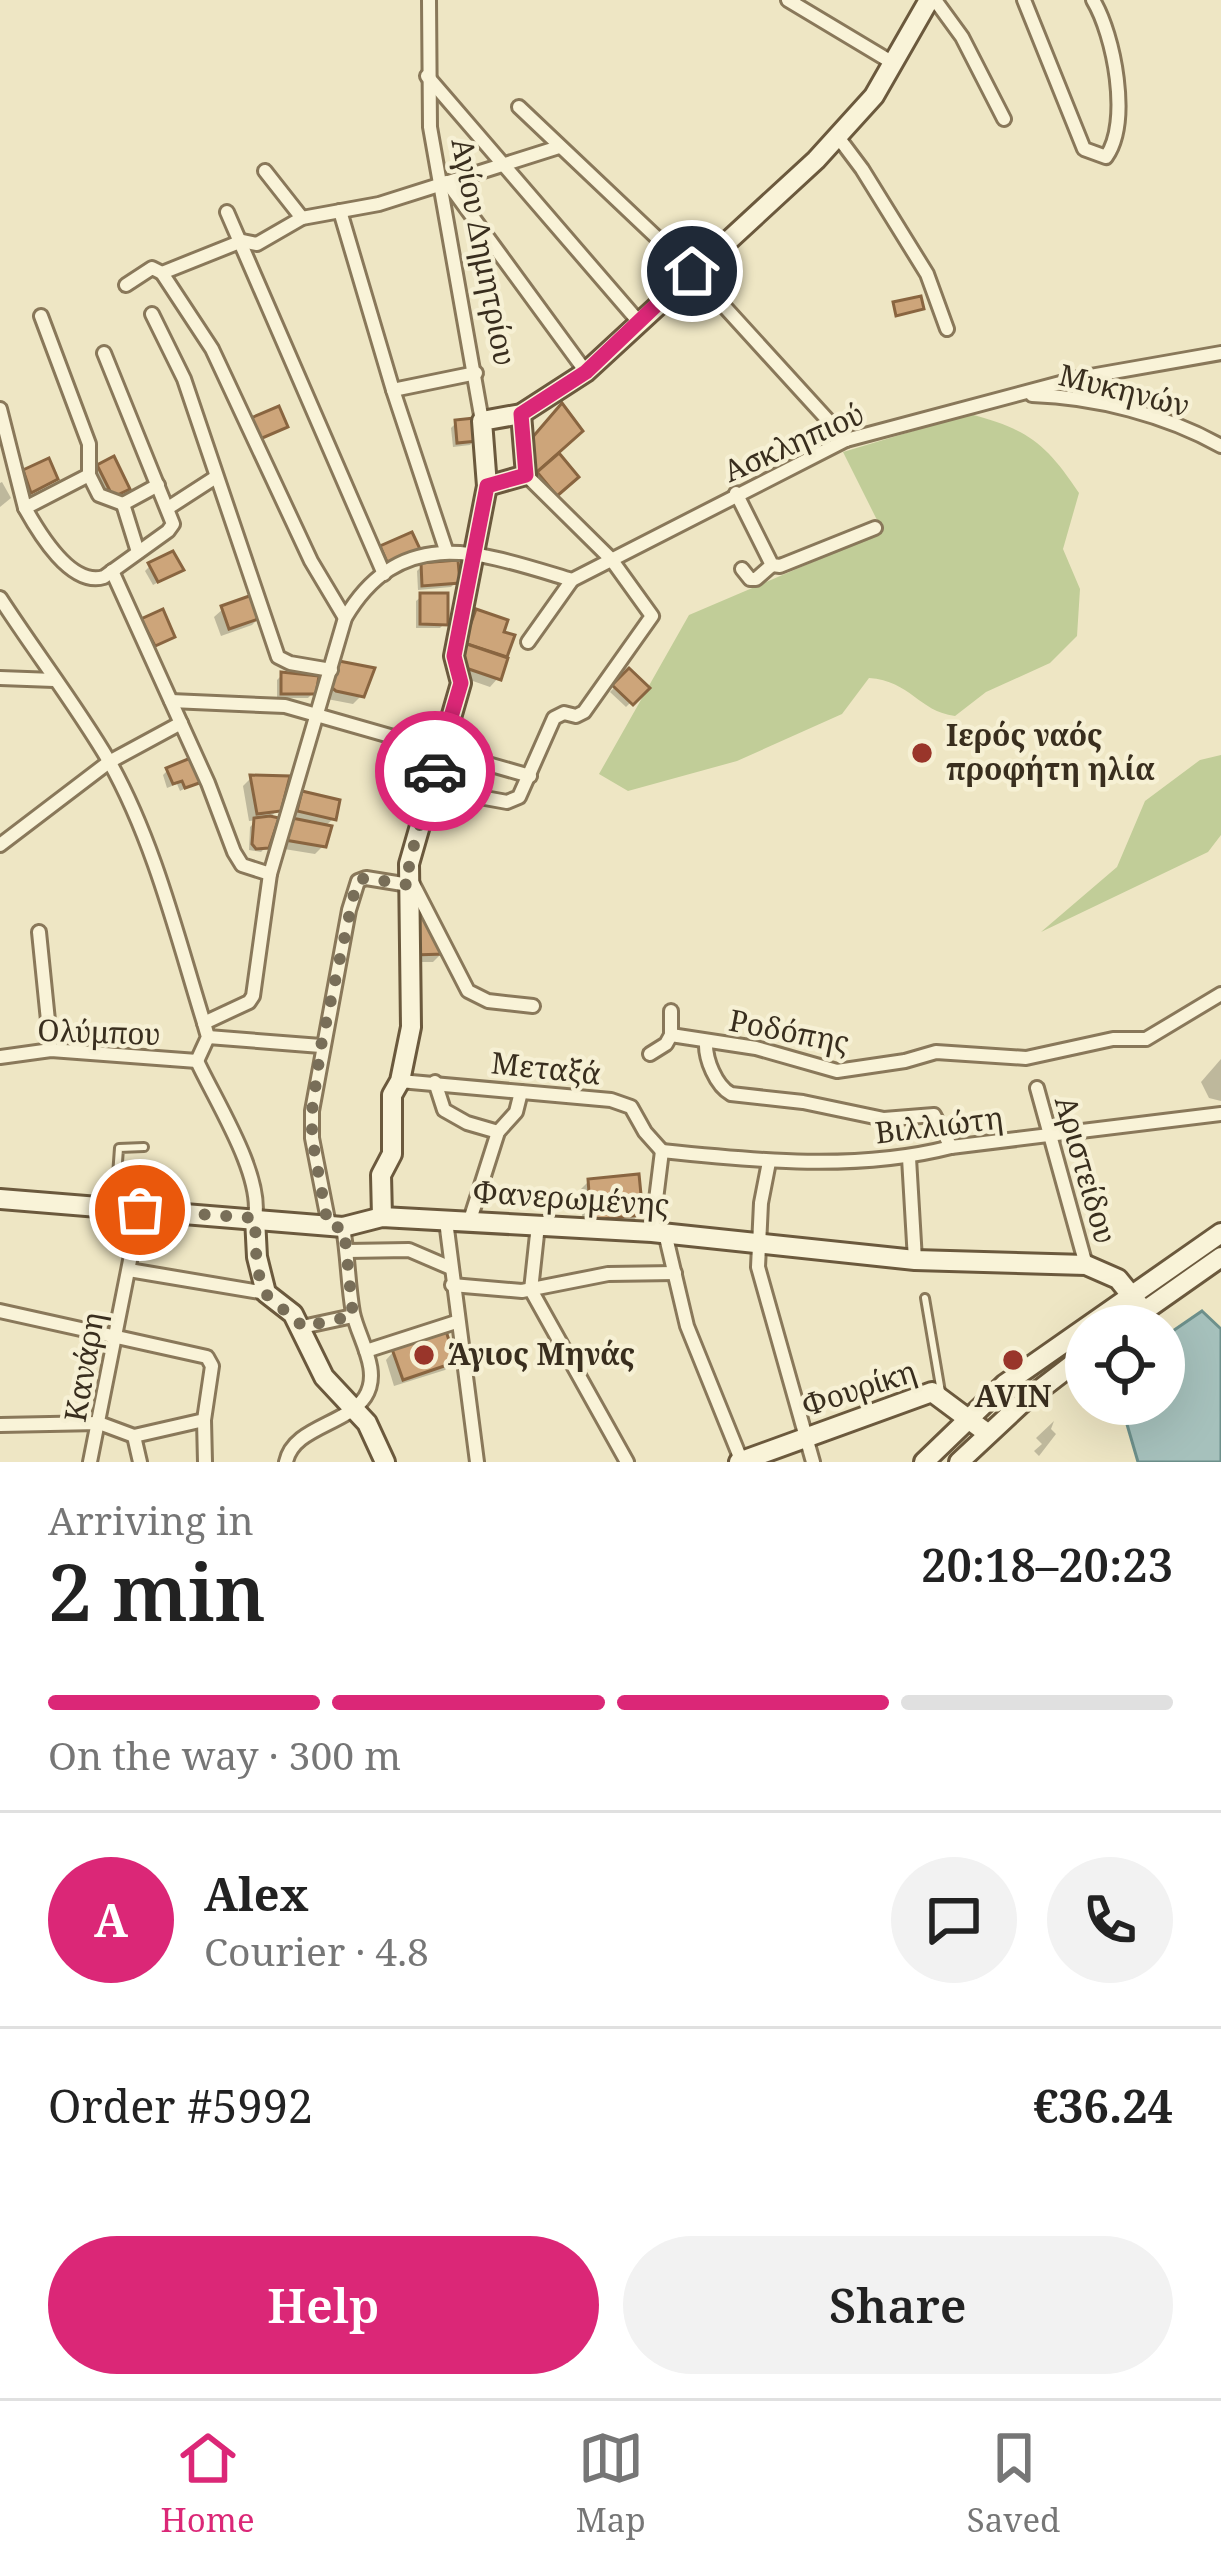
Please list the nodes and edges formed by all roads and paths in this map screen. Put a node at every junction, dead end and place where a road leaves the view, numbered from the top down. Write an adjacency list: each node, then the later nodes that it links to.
1 (429, 0): 7 (street, Αγίου Δημητρίου)
2 (788, 0): 6 (street)
3 (932, 0): 6 (main road); 9 (street)
4 (1024, 0): 5 (street)
5 (1093, 0)
6 (893, 64): 10 (main road)
7 (427, 76): 12 (street); 14 (street, Αγίου Δημητρίου)
8 (519, 107): 11 (street)
9 (1004, 119)
10 (838, 137): 19 (main road); 25 (street)
11 (560, 147): 12 (street); 19 (street)
12 (502, 165): 14 (street); 24 (street)
13 (265, 171): 17 (street)
14 (443, 183): 15 (street); 28 (street); 29 (street, Αγίου Δημητρίου)
15 (340, 211): 17 (street); 30 (street)
16 (227, 212): 18 (street)
17 (302, 218): 18 (street)
18 (242, 241): 20 (street); 54 (street)
19 (692, 271): 24 (main road); 35 (street)
20 (162, 272): 21 (street); 57 (street)
21 (126, 284)
22 (152, 314): 39 (street)
23 (41, 316): 37 (street)
24 (639, 322): 28 (main road)
25 (947, 329)
26 (1221, 352): 31 (street, Ασκληπιού)
27 (104, 353): 40 (street)
28 (586, 372): 33 (main road)
29 (476, 373): 30 (street); 34 (street, Αγίου Δημητρίου)
30 (393, 390): 47 (street)
31 (1013, 394): 35 (street, Ασκληπιού); 36 (street, Μυκηνών)
32 (0, 409): 44 (street)
33 (521, 414): 34 (main road); 38 (main road)
34 (482, 421): 41 (main road, Αγίου Δημητρίου)
35 (847, 440): 42 (street, Ασκληπιού)
36 (1221, 446)
37 (89, 475): 43 (street); 44 (street)
38 (526, 475): 41 (main road); 50 (street)
39 (216, 478): 45 (street); 59 (street)
40 (158, 485): 43 (street); 45 (street)
41 (487, 486): 49 (main road, Αγίου Δημητρίου)
42 (736, 494): 50 (street, Ασκληπιού); 51 (street)
43 (123, 504): 48 (street)
44 (26, 508): 53 (street)
45 (168, 508): 48 (street)
46 (875, 528): 51 (street)
47 (446, 550): 49 (street); 54 (street)
48 (138, 553): 53 (street)
49 (473, 554): 55 (street); 65 (main road, Αγίου Δημητρίου)
50 (611, 560): 55 (street, Ασκληπιού); 67 (street)
51 (772, 566): 52 (street)
52 (742, 569)
53 (112, 571): 62 (street)
54 (384, 574): 57 (street)
55 (572, 580): 58 (street)
56 (0, 598): 61 (street)
57 (345, 618): 59 (street)
58 (527, 642)
59 (331, 670): 63 (street)
60 (0, 677): 61 (street)
61 (54, 680): 66 (street)
62 (171, 701): 63 (street); 64 (street)
63 (318, 714): 65 (street); 70 (street)
64 (181, 723): 66 (street); 70 (street)
65 (441, 749): 67 (street); 68 (main road, Αγίου Δημητρίου)
66 (109, 762): 69 (street); 76 (street)
67 (530, 776): 68 (street)
68 (430, 788): 71 (main road, Αγίου Δημητρίου)
69 (0, 845)
70 (270, 874): 76 (street)
71 (409, 881): 74 (street); 79 (street); 84 (main road, Αγίου Δημητρίου)
72 (39, 932): 80 (street)
73 (1221, 994): 78 (street, Ροδόπης)
74 (533, 1006)
75 (671, 1011): 77 (street)
76 (206, 1030): 79 (street); 83 (street)
77 (671, 1035): 78 (street, Ροδόπης); 81 (street)
78 (706, 1042): 92 (street)
79 (321, 1046): 105 (street)
80 (52, 1050): 82 (street, Ολύμπου); 83 (street, Ολύμπου)
81 (650, 1054)
82 (0, 1057)
83 (197, 1061): 100 (street)
84 (400, 1081): 85 (street, Μεταξά); 99 (main road, Αγίου Δημητρίου)
85 (435, 1082): 87 (street, Μεταξά); 89 (street)
86 (1037, 1088): 90 (street, Αριστείδου)
87 (520, 1092): 89 (street); 93 (street, Μεταξά)
88 (1221, 1114): 90 (street, Βιλλιώτη)
89 (498, 1132): 103 (street)
90 (1050, 1138): 92 (street, Βιλλιώτη); 113 (street, Αριστείδου)
91 (144, 1147): 97 (lane)
92 (951, 1147): 94 (street, Βιλλιώτη)
93 (662, 1151): 95 (street, Βιλλιώτη); 106 (street)
94 (909, 1158): 95 (street, Βιλλιώτη); 112 (street)
95 (769, 1162): 108 (street)
96 (0, 1199): 97 (main road, Φανερωμένης)
97 (115, 1208): 98 (main road, Φανερωμένης)
98 (140, 1210): 100 (main road, Φανερωμένης); 115 (street, Κανάρη)
99 (382, 1217): 101 (main road, Φανερωμένης); 105 (main road, Φανερωμένης)
100 (255, 1218): 105 (main road, Φανερωμένης); 119 (main road)
101 (407, 1219): 102 (main road, Φανερωμένης); 109 (street)
102 (446, 1221): 103 (main road, Φανερωμένης); 114 (street)
103 (470, 1222): 104 (main road, Φανερωμένης)
104 (538, 1225): 106 (main road, Φανερωμένης); 118 (street)
105 (336, 1227): 110 (street)
106 (659, 1233): 108 (main road, Φανερωμένης); 116 (street)
107 (1221, 1233): 120 (main road)
108 (759, 1246): 112 (main road, Φανερωμένης); 139 (street)
109 (409, 1250): 110 (street); 114 (street)
110 (347, 1251): 125 (street)
111 (1221, 1257): 123 (main road)
112 (915, 1260): 113 (main road, Φανερωμένης)
113 (1086, 1264): 120 (main road)
114 (451, 1268): 117 (street)
115 (129, 1270): 119 (street); 128 (street, Κανάρη)
116 (675, 1273): 118 (street); 147 (street)
117 (452, 1285): 118 (street); 126 (street)
118 (530, 1290): 146 (street)
119 (266, 1293): 127 (main road)
120 (1131, 1293): 122 (main road); 133 (main road)
121 (925, 1298): 131 (lane)
122 (1140, 1305)
123 (1153, 1305)
124 (0, 1311): 128 (street)
125 (353, 1316): 127 (street); 129 (street)
126 (456, 1322): 129 (street); 145 (street)
127 (302, 1327): 132 (main road)
128 (112, 1338): 134 (street); 135 (street, Κανάρη)
129 (366, 1351): 132 (street)
130 (1065, 1371): 137 (main road)
131 (941, 1396): 133 (main road, Φουρίκη); 139 (main road, Φουρίκη)
132 (354, 1406): 143 (street); 144 (main road)
133 (965, 1419): 137 (main road, Φουρίκη); 149 (main road)
134 (204, 1420): 138 (street); 142 (street)
135 (99, 1423): 136 (street); 138 (street); 140 (street, Κανάρη)
136 (0, 1425)
137 (987, 1432): 150 (main road)
138 (134, 1436): 141 (street)
139 (805, 1439): 147 (main road, Φουρίκη); 148 (street)
140 (90, 1462)
141 (140, 1462)
142 (205, 1462)
143 (286, 1462)
144 (385, 1462)
145 (477, 1462)
146 (627, 1462)
147 (741, 1462)
148 (813, 1462)
149 (923, 1462)
150 (959, 1462)

